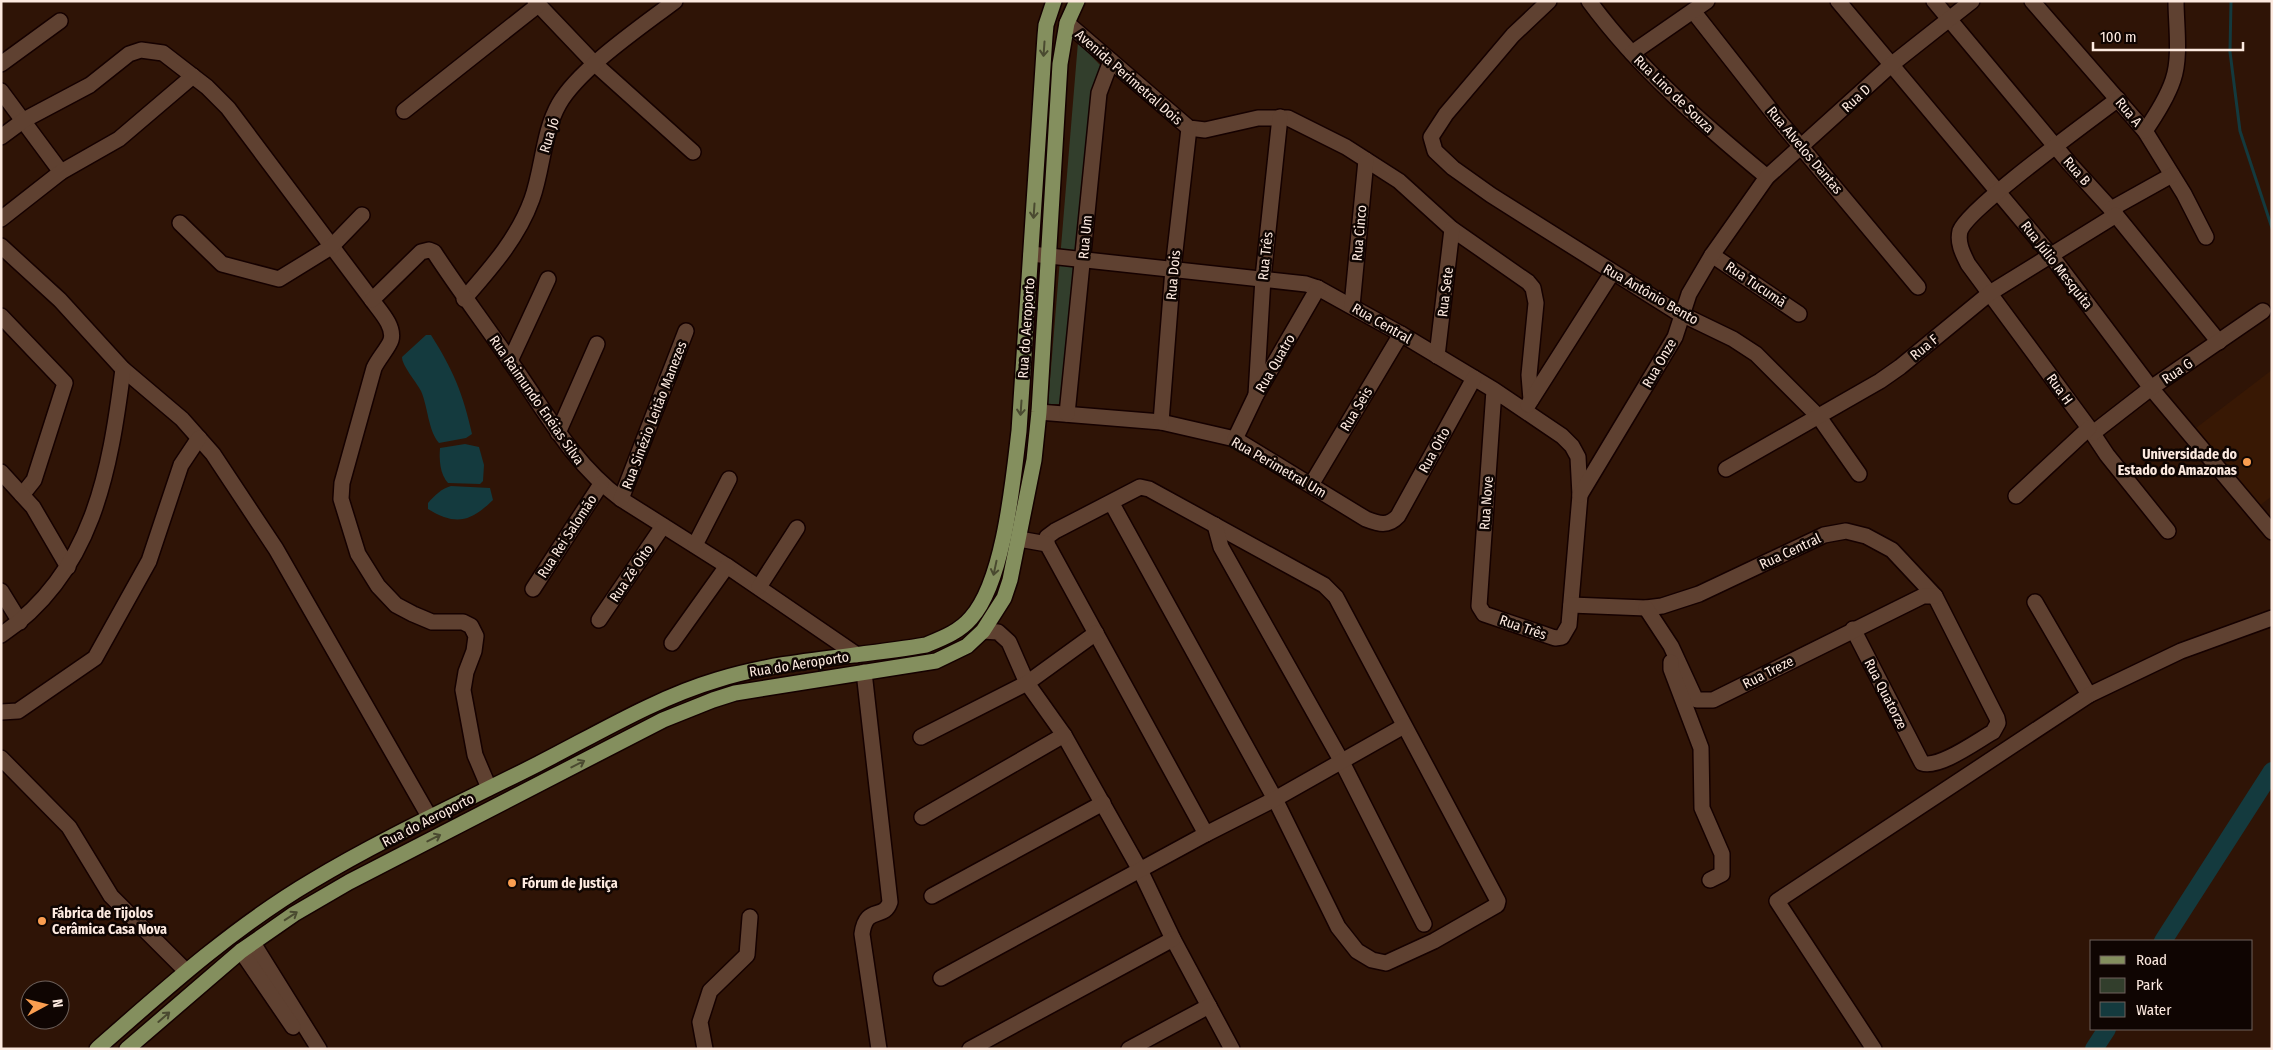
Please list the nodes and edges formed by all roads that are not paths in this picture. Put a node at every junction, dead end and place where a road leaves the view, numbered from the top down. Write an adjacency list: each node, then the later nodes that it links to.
1 (675, 1): 20 (street, Rua Jó)
2 (1054, 1): 48 (main road, Rua do Aeroporto, one-way to 48)
3 (1077, 1): 16 (main road, Rua do Aeroporto)
4 (1548, 1): 54 (street, Rua Antônio Bento)
5 (1707, 1): 13 (street)
6 (1838, 1): 21 (street, Rua Júlio Mesquita)
7 (1934, 1): 14 (street, Rua B)
8 (1972, 1): 14 (street, Rua D)
9 (2032, 1): 24 (street, Rua A)
10 (2176, 1): 29 (street)
11 (536, 3): 20 (street); 25 (street)
12 (1596, 4): 17 (street, Rua Lino de Souza)
13 (1693, 11): 17 (street); 32 (street, Rua Alvelos Dantas)
14 (1950, 19): 21 (street, Rua D); 31 (street, Rua B)
15 (60, 21): 19 (street)
16 (1067, 23): 18 (street, Avenida Perimetral Dois); 51 (main road, Rua do Aeroporto)
17 (1632, 53): 37 (street, Rua Lino de Souza)
18 (1111, 61): 28 (street, Avenida Perimetral Dois); 52 (street, Rua Um)
19 (1, 64)
20 (595, 64): 33 (street); 60 (street, Rua Jó)
21 (1891, 66): 32 (street, Rua D); 38 (street, Rua Júlio Mesquita)
22 (193, 76): 27 (street); 35 (street); 47 (street)
23 (1, 91): 27 (street)
24 (2118, 99): 29 (street, Rua A); 31 (street)
25 (404, 111)
26 (1280, 117): 28 (street, Avenida Perimetral Dois); 34 (street, Avenida Perimetral Dois); 55 (street, Rua Três)
27 (24, 120): 30 (street); 35 (street)
28 (1189, 128): 53 (street, Rua Dois)
29 (2144, 131): 36 (street, Rua A)
30 (1, 137)
31 (2055, 146): 38 (street); 40 (street, Rua B)
32 (1802, 148): 37 (street, Rua D); 57 (street, Rua Alvelos Dantas)
33 (693, 152)
34 (1366, 160): 44 (street, Avenida Perimetral Dois); 62 (street, Rua Cinco)
35 (61, 172): 42 (street)
36 (2172, 175): 40 (street, Rua F); 45 (street, Rua A)
37 (1767, 177): 39 (street, Rua D)
38 (1999, 192): 49 (street, Rua Júlio Mesquita); 59 (street, Rua H)
39 (1748, 203): 50 (street, Rua Onze)
40 (2113, 212): 49 (street, Rua F); 69 (street, Rua B)
41 (362, 215): 47 (street)
42 (1, 219)
43 (180, 223): 47 (street)
44 (1452, 229): 71 (street, Rua Sete); 78 (street, Avenida Perimetral Dois)
45 (2206, 237)
46 (1, 246): 73 (street)
47 (331, 247): 61 (street)
48 (1031, 254): 51 (street, Rua Central); 127 (main road, Rua do Aeroporto, one-way to 127)
49 (2050, 254): 59 (street, Rua F); 75 (street, Rua Júlio Mesquita)
50 (1712, 255): 64 (street, Rua Tucumã); 65 (street, Rua Onze)
51 (1049, 256): 52 (street, Rua Central); 79 (main road, Rua do Aeroporto)
52 (1083, 260): 53 (street, Rua Central); 80 (street, Rua Um)
53 (1173, 270): 55 (street, Rua Central); 82 (street, Rua Dois)
54 (1612, 273): 65 (street, Rua Antônio Bento); 78 (street)
55 (1263, 278): 58 (street, Rua Central); 77 (street, Rua Três)
56 (548, 279): 72 (street)
57 (1918, 287)
58 (1318, 288): 62 (street, Rua Central); 77 (street, Rua Quatro)
59 (1990, 293): 81 (street, Rua F); 83 (street, Rua H)
60 (464, 299): 61 (street, Rua Raimundo Enéias Silva); 72 (street, Rua Raimundo Enéias Silva)
61 (372, 300): 140 (street)
62 (1352, 306): 68 (street, Rua Central)
63 (2263, 311): 69 (street, Rua G)
64 (1800, 314)
65 (1682, 315): 81 (street, Rua Antônio Bento); 94 (street, Rua Onze)
66 (1, 316): 93 (street)
67 (686, 331): 96 (street, Rua Sinézio Leitão Manezes)
68 (1401, 334): 71 (street, Rua Central); 92 (street, Rua Seis)
69 (2219, 342): 75 (street, Rua G)
70 (597, 344): 84 (street)
71 (1438, 356): 74 (street, Rua Central)
72 (510, 361): 84 (street, Rua Raimundo Enéias Silva)
73 (123, 369): 85 (street); 107 (street)
74 (1474, 378): 76 (street, Rua Central); 98 (street, Rua Oito)
75 (2151, 388): 83 (street, Rua G); 103 (street, Rua Júlio Mesquita)
76 (1494, 390): 78 (street, Rua Central); 117 (street, Rua Nove)
77 (1256, 396): 86 (street, Rua Quatro)
78 (1528, 405): 94 (street, Rua Central)
79 (1039, 412): 80 (street, Rua Perimetral Um); 104 (main road, Rua do Aeroporto)
80 (1067, 414): 82 (street, Rua Perimetral Um)
81 (1819, 417): 87 (street, Rua F); 89 (street, Rua Antônio Bento)
82 (1161, 422): 86 (street, Rua Perimetral Um)
83 (2091, 430): 95 (street, Rua G); 102 (street, Rua H)
84 (558, 433): 91 (street, Rua Raimundo Enéias Silva)
85 (199, 438): 133 (street); 144 (street)
86 (1235, 439): 92 (street, Rua Perimetral Um)
87 (1726, 469)
88 (1, 472): 93 (street)
89 (1859, 474)
90 (729, 478): 106 (street)
91 (601, 484): 96 (street, Rua Raimundo Enéias Silva); 111 (street, Rua Rei Salomão)
92 (1311, 485): 98 (street, Rua Perimetral Um)
93 (22, 495): 107 (street)
94 (1580, 495): 109 (street, Rua Central)
95 (2016, 496)
96 (621, 499): 100 (street, Rua Raimundo Enéias Silva)
97 (1111, 502): 99 (street); 105 (street); 141 (street)
98 (1393, 522)
99 (1214, 525): 134 (street); 139 (street)
100 (663, 526): 106 (street, Rua Raimundo Enéias Silva); 119 (street, Rua Zé Oito)
101 (797, 528): 110 (street)
102 (2168, 532)
103 (2272, 532)
104 (1019, 539): 105 (street); 122 (main road, Rua do Aeroporto)
105 (1046, 544): 123 (street)
106 (695, 545): 108 (street, Rua Raimundo Enéias Silva)
107 (68, 566): 120 (street)
108 (727, 566): 110 (street, Rua Raimundo Enéias Silva); 125 (street)
109 (1573, 580): 115 (street, Rua Três)
110 (759, 587): 127 (street, Rua Raimundo Enéias Silva)
111 (533, 589)
112 (1, 592): 120 (street)
113 (1935, 596): 116 (street, Rua Central); 121 (street, Rua Treze); 138 (street, Rua Central)
114 (2035, 602): 132 (street)
115 (1571, 605): 116 (street, Rua Central); 117 (street, Rua Três)
116 (1646, 608): 126 (street, Rua Treze)
117 (1484, 614)
118 (2272, 618): 132 (street)
119 (599, 620)
120 (20, 622): 124 (street)
121 (1853, 629): 126 (street, Rua Treze); 138 (street, Rua Quatorze)
122 (983, 631): 129 (main road, Rua do Aeroporto); 130 (street)
123 (1096, 633): 130 (street); 145 (street)
124 (1, 635)
125 (672, 643)
126 (1671, 646): 149 (street)
127 (857, 655): 128 (main road, Rua do Aeroporto)
128 (779, 666): 131 (main road); 140 (main road, Rua do Aeroporto)
129 (864, 672): 131 (main road, Rua do Aeroporto); 163 (street)
130 (1027, 683): 135 (street); 136 (street)
131 (781, 685): 147 (main road, Rua do Aeroporto, one-way to 131)
132 (2089, 695): 167 (street)
133 (1, 712)
134 (1404, 726): 139 (street); 141 (street)
135 (1064, 735): 142 (street); 143 (street)
136 (921, 737)
137 (1, 758): 155 (street)
138 (1918, 759)
139 (1342, 762): 141 (street); 152 (street)
140 (489, 788): 144 (main road, Rua do Aeroporto)
141 (1274, 799): 145 (street)
142 (1103, 803): 148 (street); 150 (street)
143 (922, 816)
144 (430, 818): 146 (main road, Rua do Aeroporto)
145 (1206, 834): 148 (street)
146 (397, 835): 147 (main road); 155 (main road, Rua do Aeroporto)
147 (408, 852): 154 (main road, Rua do Aeroporto, one-way to 147)
148 (1140, 870): 153 (street); 156 (street)
149 (1710, 880)
150 (932, 896)
151 (750, 918): 162 (street)
152 (1424, 924)
153 (1172, 938): 157 (street); 164 (street)
154 (247, 946): 159 (main road, Rua do Aeroporto, one-way to 154); 160 (street); 161 (street)
155 (186, 971): 158 (main road, Rua do Aeroporto)
156 (941, 978)
157 (1209, 1006): 165 (street); 166 (street)
158 (97, 1049)
159 (127, 1049)
160 (308, 1049)
161 (319, 1049)
162 (706, 1049)
163 (879, 1049)
164 (970, 1049)
165 (1129, 1049)
166 (1232, 1049)
167 (1874, 1049)

